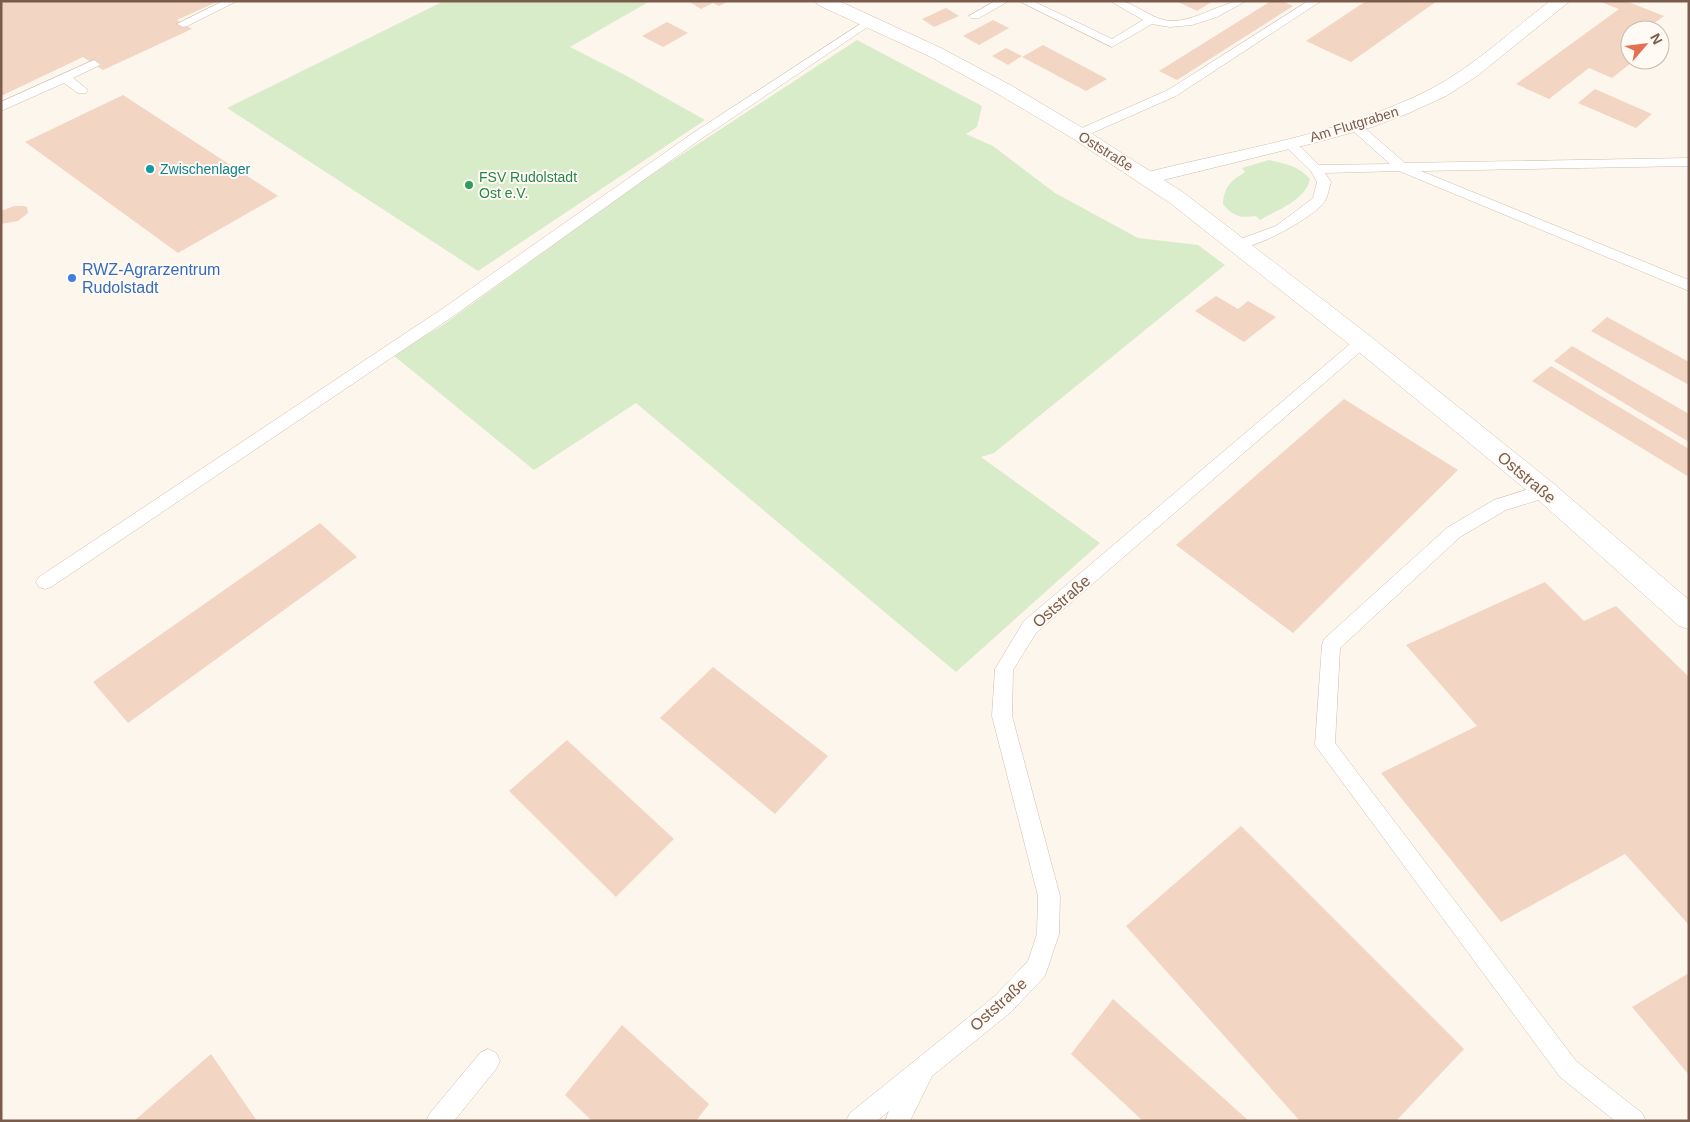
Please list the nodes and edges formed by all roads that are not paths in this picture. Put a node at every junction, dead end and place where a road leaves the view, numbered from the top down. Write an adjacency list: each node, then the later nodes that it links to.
1 (232, 1): 13 (lane)
2 (824, 1): 12 (street, Oststraße)
3 (1004, 1): 10 (lane)
4 (1024, 1): 11 (lane)
5 (1115, 1): 11 (lane)
6 (1242, 1): 11 (lane)
7 (1294, 1): 9 (lane)
8 (1561, 1): 18 (street, Am Flutgraben)
9 (1312, 4): 19 (lane)
10 (975, 16)
11 (1153, 19)
12 (868, 22): 19 (street, Oststraße); 29 (lane)
13 (183, 24)
14 (94, 64): 15 (lane)
15 (65, 78): 16 (lane); 17 (lane)
16 (82, 90)
17 (1, 107)
18 (1356, 127): 20 (street, Am Flutgraben); 22 (lane)
19 (1079, 134): 24 (street, Oststraße)
20 (1290, 144): 23 (lane); 24 (street, Am Flutgraben)
21 (1689, 162): 22 (lane)
22 (1402, 168): 23 (lane); 26 (lane)
23 (1316, 169): 25 (lane)
24 (1147, 178): 25 (street, Oststraße)
25 (1236, 245): 27 (street, Oststraße)
26 (1689, 286)
27 (1362, 342): 28 (street, Oststraße); 32 (lane, Oststraße)
28 (1545, 491): 30 (street, Oststraße); 36 (lane)
29 (45, 582)
30 (1689, 618)
31 (488, 1061): 33 (lane)
32 (924, 1067): 34 (lane, Oststraße); 35 (lane)
33 (438, 1121)
34 (858, 1121)
35 (897, 1121)
36 (1634, 1121)

